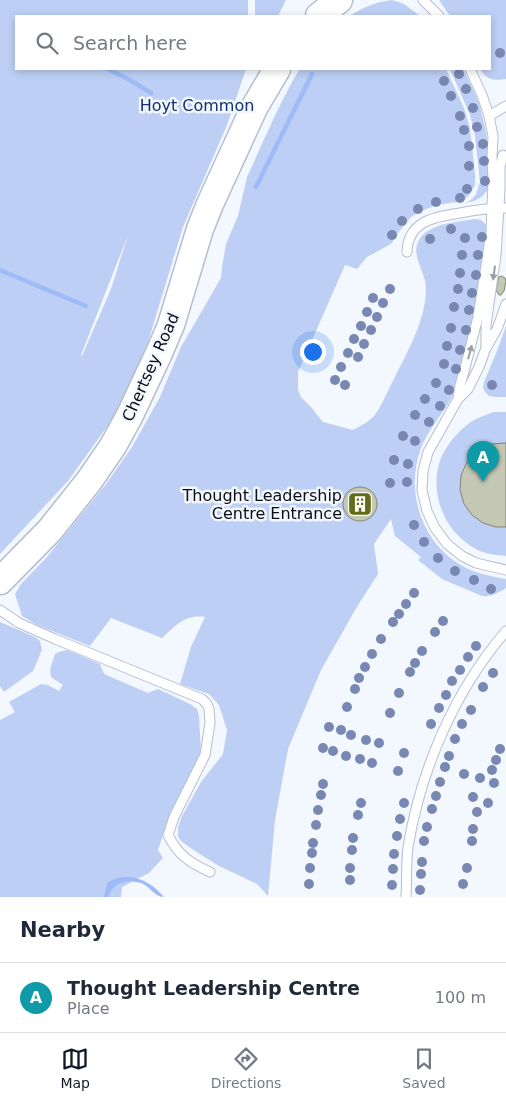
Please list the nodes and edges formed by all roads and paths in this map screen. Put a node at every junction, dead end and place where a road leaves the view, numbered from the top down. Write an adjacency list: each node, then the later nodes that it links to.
1 (311, 0): 5 (main road)
2 (339, 0): 6 (main road)
3 (423, 0): 7 (lane)
4 (433, 0): 8 (lane)
5 (306, 15)
6 (320, 15)
7 (438, 15)
8 (439, 15)
9 (276, 70): 21 (main road, Chertsey Road)
10 (470, 70): 12 (lane)
11 (506, 106): 12 (lane)
12 (489, 116): 13 (lane)
13 (493, 136): 14 (lane); 15 (lane)
14 (504, 158): 15 (lane)
15 (499, 208): 16 (lane); 18 (lane, one-way to 18); 19 (lane, one-way to 15)
16 (407, 252)
17 (506, 304): 18 (lane)
18 (486, 348): 19 (lane)
19 (458, 399): 20 (lane)
20 (506, 570)
21 (0, 581)
22 (0, 610): 24 (lane)
23 (506, 631): 25 (lane)
24 (210, 872)
25 (406, 897)

